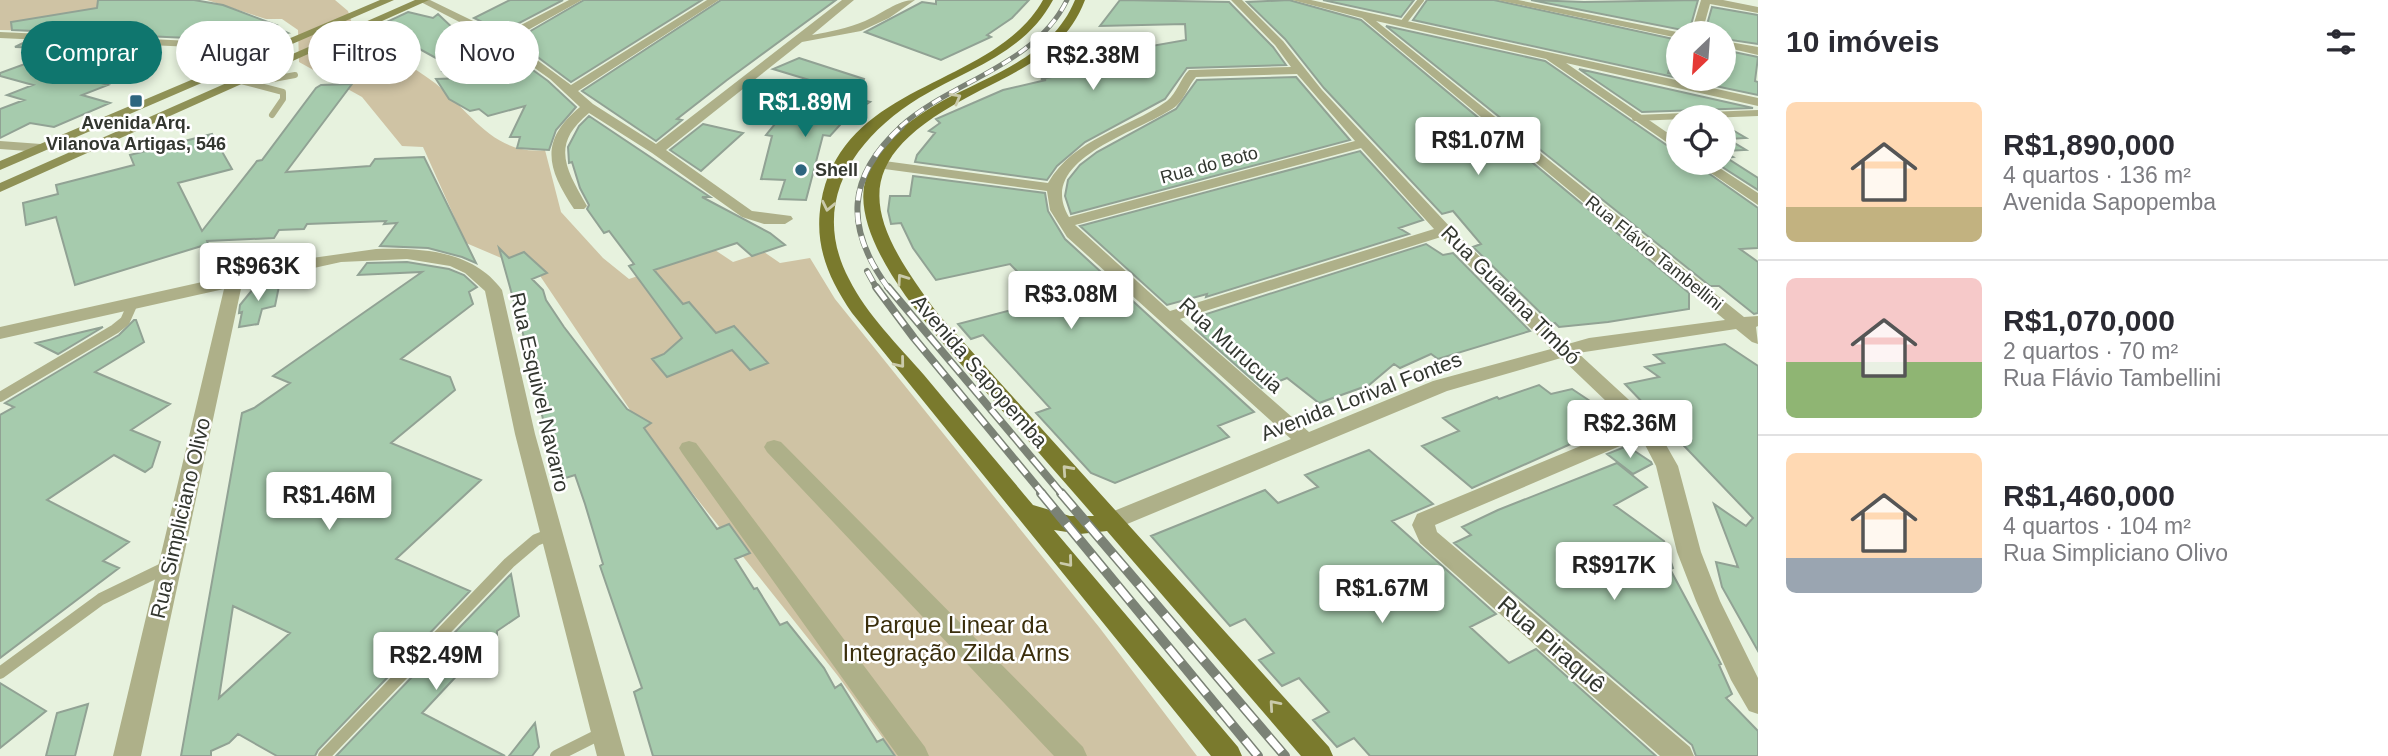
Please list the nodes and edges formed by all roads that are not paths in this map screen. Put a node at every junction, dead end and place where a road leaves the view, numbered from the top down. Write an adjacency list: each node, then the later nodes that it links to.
1 (389, 0): 22 (main road)
2 (423, 0): 15 (street); 27 (main road)
3 (577, 0): 16 (street)
4 (714, 0): 34 (street)
5 (849, 0): 21 (street)
6 (910, 0): 21 (street)
7 (1048, 0): 67 (main road, one-way to 67)
8 (1080, 0): 45 (main road, Avenida Sapopemba, one-way to 8)
9 (1236, 0): 29 (street, Rua Guaiana Timbó)
10 (1297, 0): 18 (street)
11 (1421, 0): 18 (lane)
12 (1502, 0): 19 (street)
13 (1706, 0): 14 (street); 17 (street)
14 (1758, 10)
15 (464, 21)
16 (538, 21)
17 (1700, 21)
18 (1396, 26): 26 (street); 58 (street, Rua Flávio Tambellini)
19 (1666, 33)
20 (0, 34): 23 (street)
21 (797, 39): 44 (street)
22 (294, 40)
23 (176, 43)
24 (1736, 46): 25 (street)
25 (1758, 51)
26 (1546, 55): 30 (street); 39 (street)
27 (294, 57)
28 (539, 66): 34 (street)
29 (1301, 70): 41 (street, Rua Guaiana Timbó); 49 (street)
30 (1666, 78)
31 (191, 84): 43 (main road)
32 (234, 84): 48 (main road)
33 (262, 84): 38 (lane)
34 (572, 90): 37 (street)
35 (1712, 91): 36 (street)
36 (1757, 105): 39 (lane)
37 (588, 107): 44 (street); 51 (street)
38 (272, 115)
39 (1635, 118): 40 (street)
40 (1666, 138)
41 (1363, 143): 53 (street, Rua do Boto); 54 (street, Rua Guaiana Timbó)
42 (0, 145): 43 (street)
43 (41, 148): 46 (main road)
44 (657, 150): 52 (street)
45 (877, 164): 49 (street); 68 (main road, Avenida Sapopemba, one-way to 45)
46 (0, 166)
47 (1721, 175): 50 (street)
48 (0, 188)
49 (1054, 188): 53 (street, Rua Murucuia)
50 (1758, 200)
51 (579, 206)
52 (785, 219)
53 (1066, 223): 57 (street, Rua Murucuia)
54 (1445, 231): 57 (street); 61 (street, Rua Guaiana Timbó)
55 (234, 281): 56 (street, Rua Esquivel Navarro); 69 (street, Rua Esquivel Navarro); 70 (street, Rua Simpliciano Olivo)
56 (133, 303): 59 (street, Rua Esquivel Navarro); 62 (lane)
57 (1168, 317): 64 (street, Rua Murucuia)
58 (1748, 322): 60 (street, Rua Flávio Tambellini); 61 (street, Avenida Lorival Fontes)
59 (0, 333)
60 (1758, 338)
61 (1565, 351): 63 (street, Rua Guaiana Timbó); 64 (street, Avenida Lorival Fontes)
62 (0, 397)
63 (1646, 427): 72 (street, Rua Guaiana Timbó); 82 (street, Rua Piraquê)
64 (1306, 441): 68 (street, Avenida Lorival Fontes)
65 (774, 447): 79 (street)
66 (689, 448): 78 (street)
67 (1024, 509): 68 (main road); 80 (main road, one-way to 80)
68 (1112, 521): 81 (main road, Avenida Sapopemba, one-way to 68)
69 (551, 534): 73 (street, Rua Esquivel Navarro); 75 (lane)
70 (169, 566): 71 (lane); 74 (street, Rua Simpliciano Olivo)
71 (0, 673)
72 (1758, 702)
73 (604, 732): 76 (lane); 77 (street, Rua Esquivel Navarro)
74 (127, 756)
75 (324, 756)
76 (556, 756)
77 (611, 756)
78 (915, 756)
79 (1073, 756)
80 (1228, 756)
81 (1319, 756)
82 (1680, 756)

